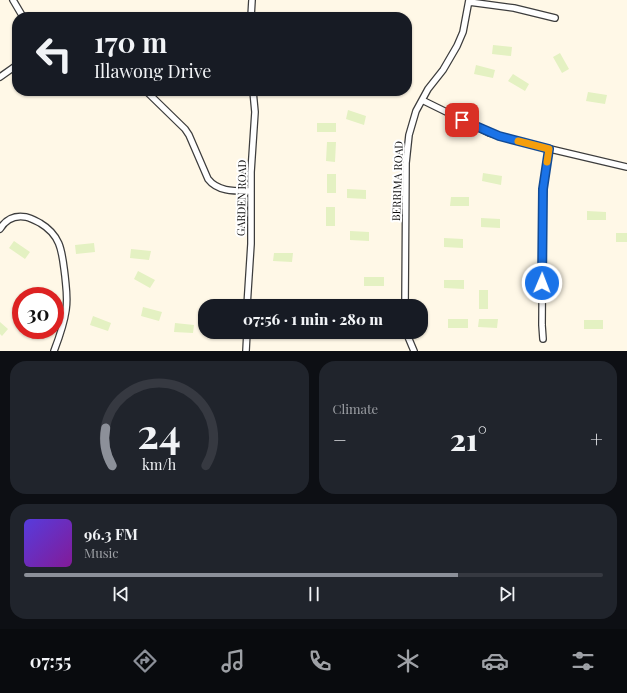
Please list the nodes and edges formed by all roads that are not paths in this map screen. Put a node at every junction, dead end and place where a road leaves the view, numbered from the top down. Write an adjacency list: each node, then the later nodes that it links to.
1 (13, 0): 4 (street)
2 (252, 0): 5 (street)
3 (469, 1): 6 (street); 11 (street, BERRIMA ROAD)
4 (20, 12)
5 (251, 12)
6 (555, 18)
7 (12, 69): 8 (street)
8 (0, 77)
9 (151, 96): 14 (street)
10 (253, 96): 14 (street, GARDEN ROAD)
11 (422, 100): 12 (street); 17 (street, BERRIMA ROAD)
12 (549, 149): 13 (street); 20 (street)
13 (627, 167)
14 (250, 191): 16 (street, GARDEN ROAD)
15 (0, 229): 21 (street)
16 (247, 299)
17 (405, 299)
18 (247, 339): 22 (street)
19 (409, 339): 23 (street)
20 (543, 339)
21 (54, 351)
22 (246, 351)
23 (414, 351)

